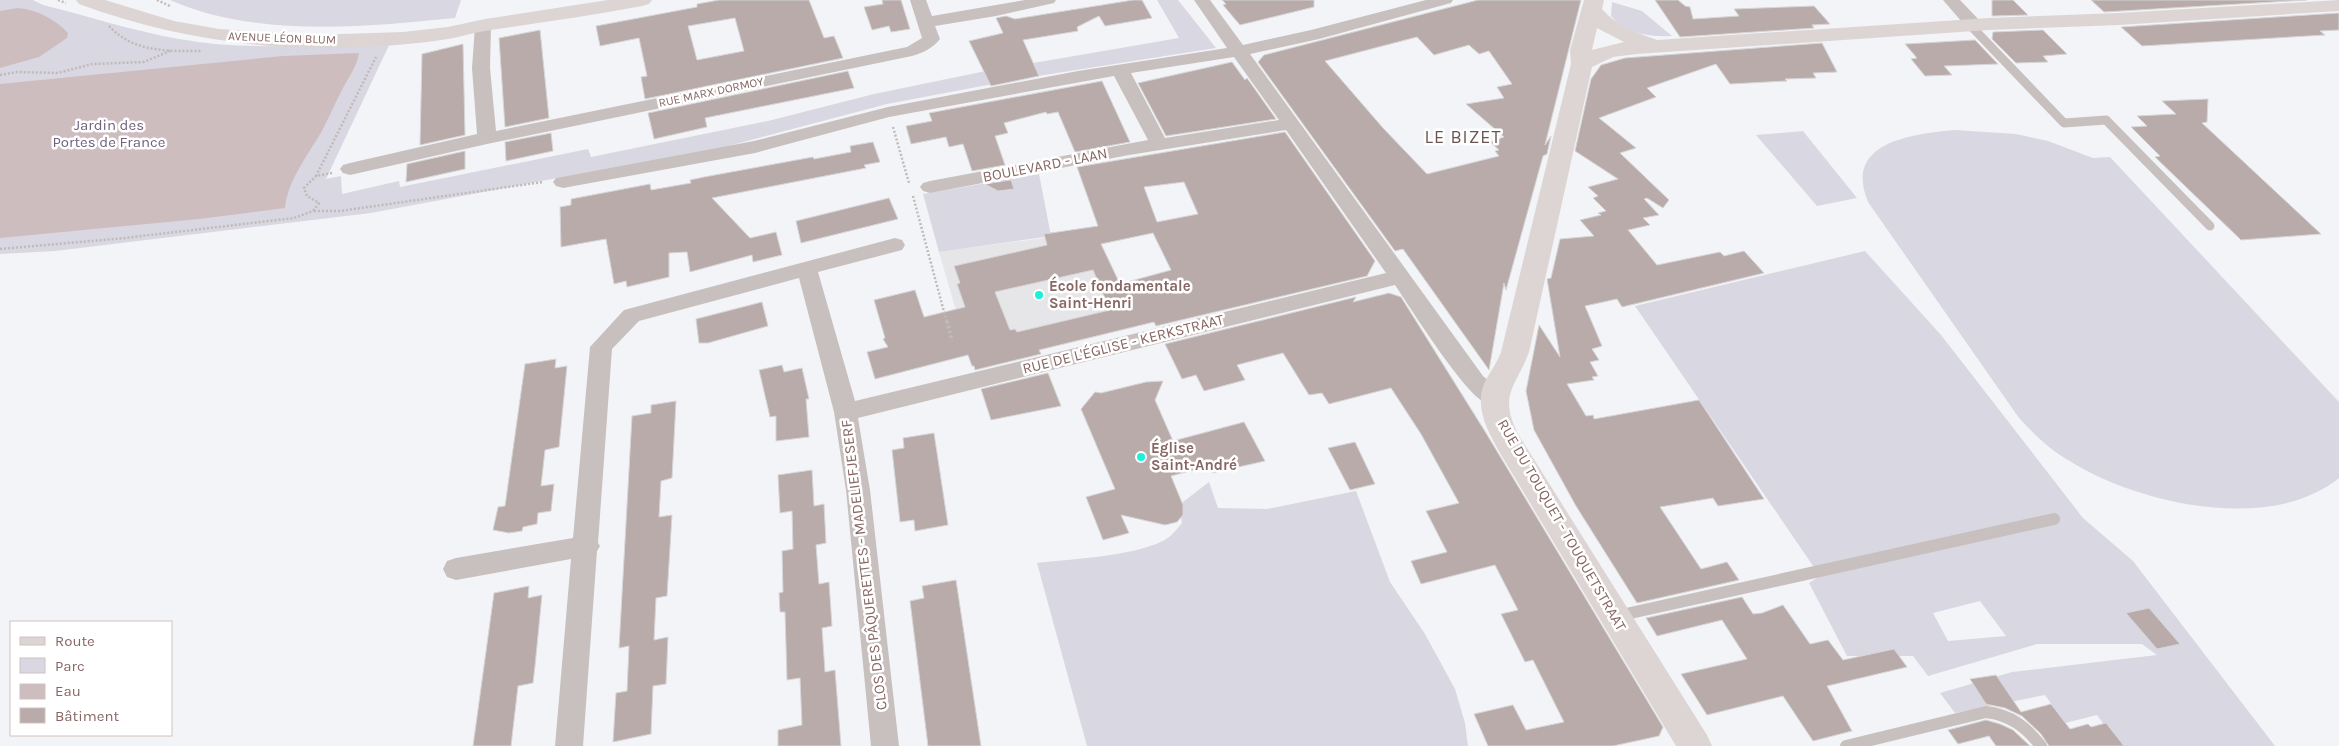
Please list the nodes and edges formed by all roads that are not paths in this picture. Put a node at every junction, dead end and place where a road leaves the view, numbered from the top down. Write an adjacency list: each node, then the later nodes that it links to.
1 (86, 0): 13 (main road, AVENUE LÉON BLUM)
2 (109, 0): 13 (main road, AVENUE LÉON BLUM)
3 (918, 0): 11 (street)
4 (1048, 0): 11 (street)
5 (1202, 0): 15 (street)
6 (1445, 0): 15 (street)
7 (1950, 0): 12 (street)
8 (630, 1): 13 (main road, AVENUE LÉON BLUM)
9 (2339, 4): 12 (main road)
10 (1593, 5): 14 (main road); 16 (main road)
11 (926, 22): 19 (street, RUE MARX DORMOY)
12 (1972, 25): 14 (main road); 24 (lane)
13 (482, 26): 19 (street)
14 (1656, 46): 16 (main road)
15 (1240, 51): 17 (street); 18 (street)
16 (1582, 64): 28 (main road)
17 (1120, 70): 20 (street); 22 (street)
18 (1291, 124): 20 (street, BOULEVARD - LAAN); 27 (street)
19 (487, 138): 21 (street, RUE MARX DORMOY)
20 (1160, 144): 23 (street, BOULEVARD - LAAN)
21 (350, 169)
22 (563, 182)
23 (930, 187)
24 (2210, 226)
25 (895, 245): 26 (street)
26 (807, 269): 29 (street, CLOS DES PÂQUERETTES - MADELIEFJESERF); 31 (street)
27 (1400, 277): 28 (street); 29 (street, RUE DE L'ÉGLISE - KERKSTRAAT)
28 (1494, 398): 33 (main road, RUE DU TOUQUET - TOUQUETSTRAAT)
29 (846, 412): 35 (street, CLOS DES PÂQUERETTES - MADELIEFJESERF)
30 (2054, 519): 33 (lane)
31 (587, 546): 32 (street); 34 (street)
32 (456, 569)
33 (1615, 616): 36 (main road, RUE DU TOUQUET - TOUQUETSTRAAT)
34 (569, 746)
35 (885, 746)
36 (1696, 746)
37 (1846, 746): 38 (lane)
38 (2041, 746)

